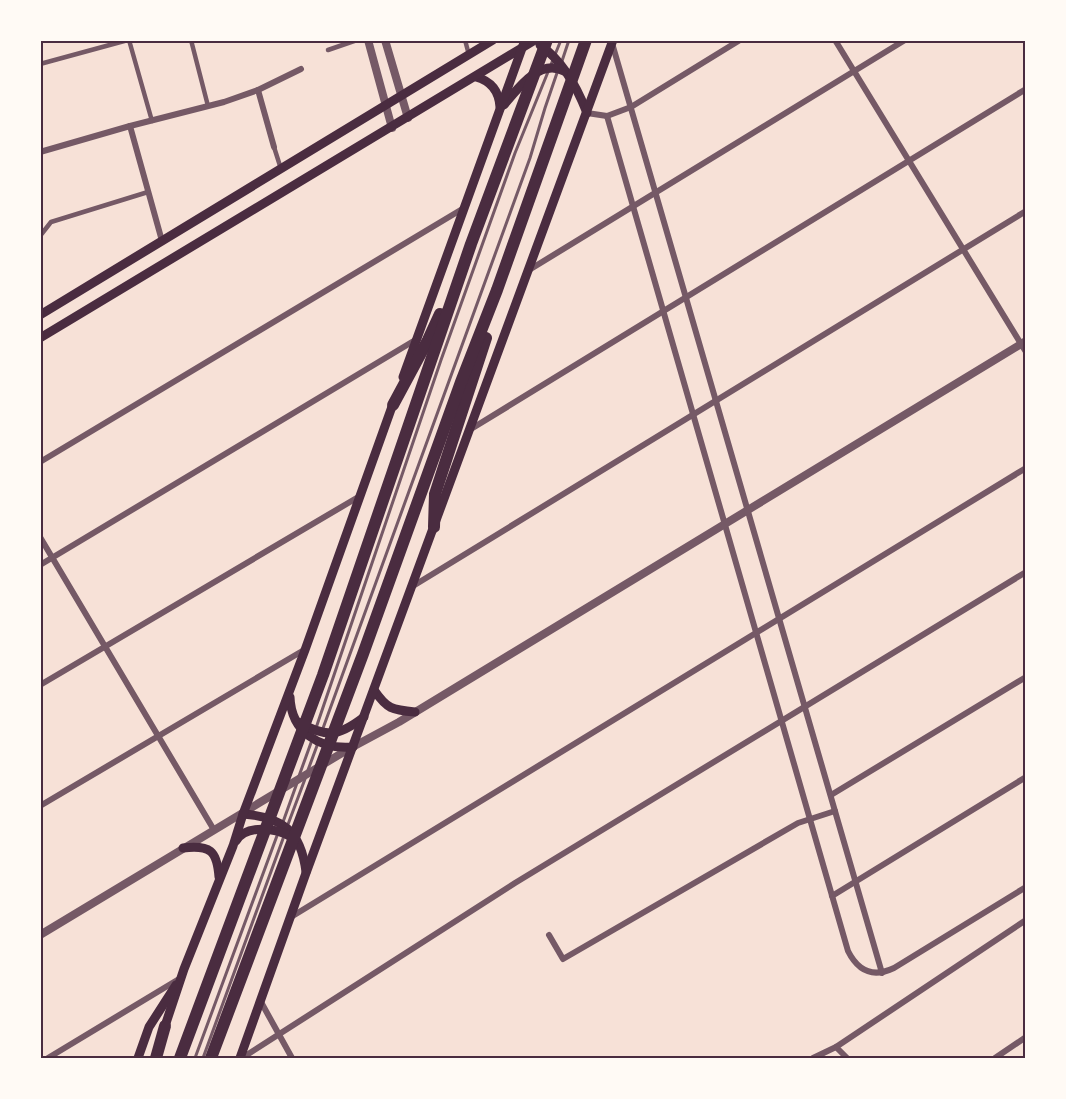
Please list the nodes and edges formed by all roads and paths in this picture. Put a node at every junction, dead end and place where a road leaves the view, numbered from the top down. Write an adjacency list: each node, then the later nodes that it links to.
1 (128, 40): 20 (street); 35 (street)
2 (191, 40): 28 (street)
3 (357, 40): 18 (street)
4 (368, 40): 29 (street)
5 (385, 40): 27 (street)
6 (465, 40): 19 (street)
7 (493, 40): 19 (main road)
8 (547, 40): 49 (highway)
9 (561, 40): 119 (lane)
10 (569, 40): 120 (lane)
11 (586, 40): 54 (highway)
12 (740, 40): 30 (street)
13 (835, 40): 22 (street)
14 (906, 40): 22 (street)
15 (534, 41): 17 (main road); 23 (main road)
16 (612, 41): 30 (street); 32 (main road)
17 (524, 44): 24 (main road); 31 (main road)
18 (328, 50)
19 (469, 55): 27 (main road)
20 (40, 64)
21 (302, 69): 26 (street)
22 (854, 72): 40 (street); 43 (street)
23 (567, 73): 31 (main road); 32 (main road)
24 (476, 77): 31 (main road); 34 (main road)
25 (1026, 89): 40 (street)
26 (258, 90): 28 (street); 38 (street)
27 (402, 96): 29 (main road); 34 (street)
28 (208, 106): 35 (street)
29 (386, 106): 37 (street); 41 (main road)
30 (631, 107): 33 (street); 43 (street)
31 (500, 109): 45 (main road)
32 (587, 113): 33 (street); 51 (main road)
33 (608, 116): 44 (street)
34 (408, 118): 37 (main road)
35 (152, 121): 36 (street)
36 (130, 126): 39 (street); 42 (street)
37 (392, 128): 56 (main road)
38 (274, 147): 41 (street)
39 (40, 152)
40 (909, 160): 50 (street); 52 (street)
41 (281, 169): 48 (main road)
42 (148, 192): 47 (street); 48 (street)
43 (656, 193): 44 (street); 52 (street)
44 (633, 207): 51 (street); 53 (street)
45 (464, 208): 57 (main road); 63 (street)
46 (1026, 211): 50 (street)
47 (40, 236)
48 (162, 241): 55 (main road)
49 (471, 244): 60 (highway); 118 (highway)
50 (963, 249): 58 (street); 59 (street)
51 (530, 270): 62 (main road)
52 (686, 297): 53 (street); 59 (street)
53 (663, 311): 61 (street); 62 (street)
54 (488, 314): 67 (highway); 121 (highway)
55 (40, 315)
56 (40, 338)
57 (417, 338): 60 (main road); 70 (street)
58 (1024, 346): 66 (street)
59 (716, 400): 61 (street); 66 (street)
60 (393, 405): 65 (main road)
61 (693, 415): 68 (street); 73 (street)
62 (471, 429): 67 (main road)
63 (40, 462)
64 (1026, 468): 74 (street)
65 (360, 496): 76 (street); 77 (main road)
66 (748, 512): 68 (street); 74 (street)
67 (434, 526): 73 (main road)
68 (725, 526): 75 (street); 83 (street)
69 (40, 537): 70 (street)
70 (53, 558): 71 (street); 76 (street)
71 (40, 565)
72 (1026, 572): 82 (street)
73 (412, 586): 80 (main road)
74 (779, 618): 75 (street); 82 (street)
75 (756, 633): 85 (street); 104 (street)
76 (106, 646): 79 (street); 87 (street)
77 (305, 650): 81 (main road); 87 (street)
78 (1026, 676): 90 (street)
79 (40, 686)
80 (374, 690): 83 (main road); 84 (main road)
81 (290, 691): 86 (main road); 93 (main road)
82 (805, 706): 85 (street); 90 (street)
83 (415, 712): 88 (street)
84 (364, 717): 86 (main road); 88 (main road)
85 (781, 720): 94 (street); 112 (street)
86 (296, 721): 88 (main road)
87 (159, 735): 91 (street); 95 (street)
88 (353, 747): 93 (street); 99 (main road)
89 (1026, 777): 101 (street)
90 (831, 795): 92 (street)
91 (40, 806)
92 (836, 811): 94 (street); 101 (street)
93 (243, 814): 95 (street); 96 (main road); 97 (main road)
94 (809, 819): 103 (street); 107 (street)
95 (214, 830): 98 (street)
96 (298, 842): 97 (main road); 99 (main road)
97 (233, 846): 100 (main road)
98 (183, 848): 100 (main road); 106 (street)
99 (306, 873): 104 (main road)
100 (219, 880): 109 (main road)
101 (856, 882): 103 (street); 108 (street)
102 (1026, 887): 108 (street)
103 (832, 896): 108 (street)
104 (290, 917): 110 (main road)
105 (1026, 920): 114 (street)
106 (40, 935)
107 (549, 935)
108 (882, 973)
109 (180, 978): 111 (main road); 115 (street); 116 (main road)
110 (261, 1002): 112 (street); 122 (main road)
111 (165, 1026): 117 (highway)
112 (279, 1035): 122 (street); 123 (street)
113 (1026, 1037): 126 (street)
114 (836, 1047): 124 (street); 125 (street)
115 (48, 1059)
116 (138, 1059)
117 (156, 1059)
118 (180, 1059)
119 (195, 1059)
120 (203, 1059)
121 (211, 1059)
122 (241, 1059)
123 (292, 1059)
124 (813, 1059)
125 (847, 1059)
126 (995, 1059)

